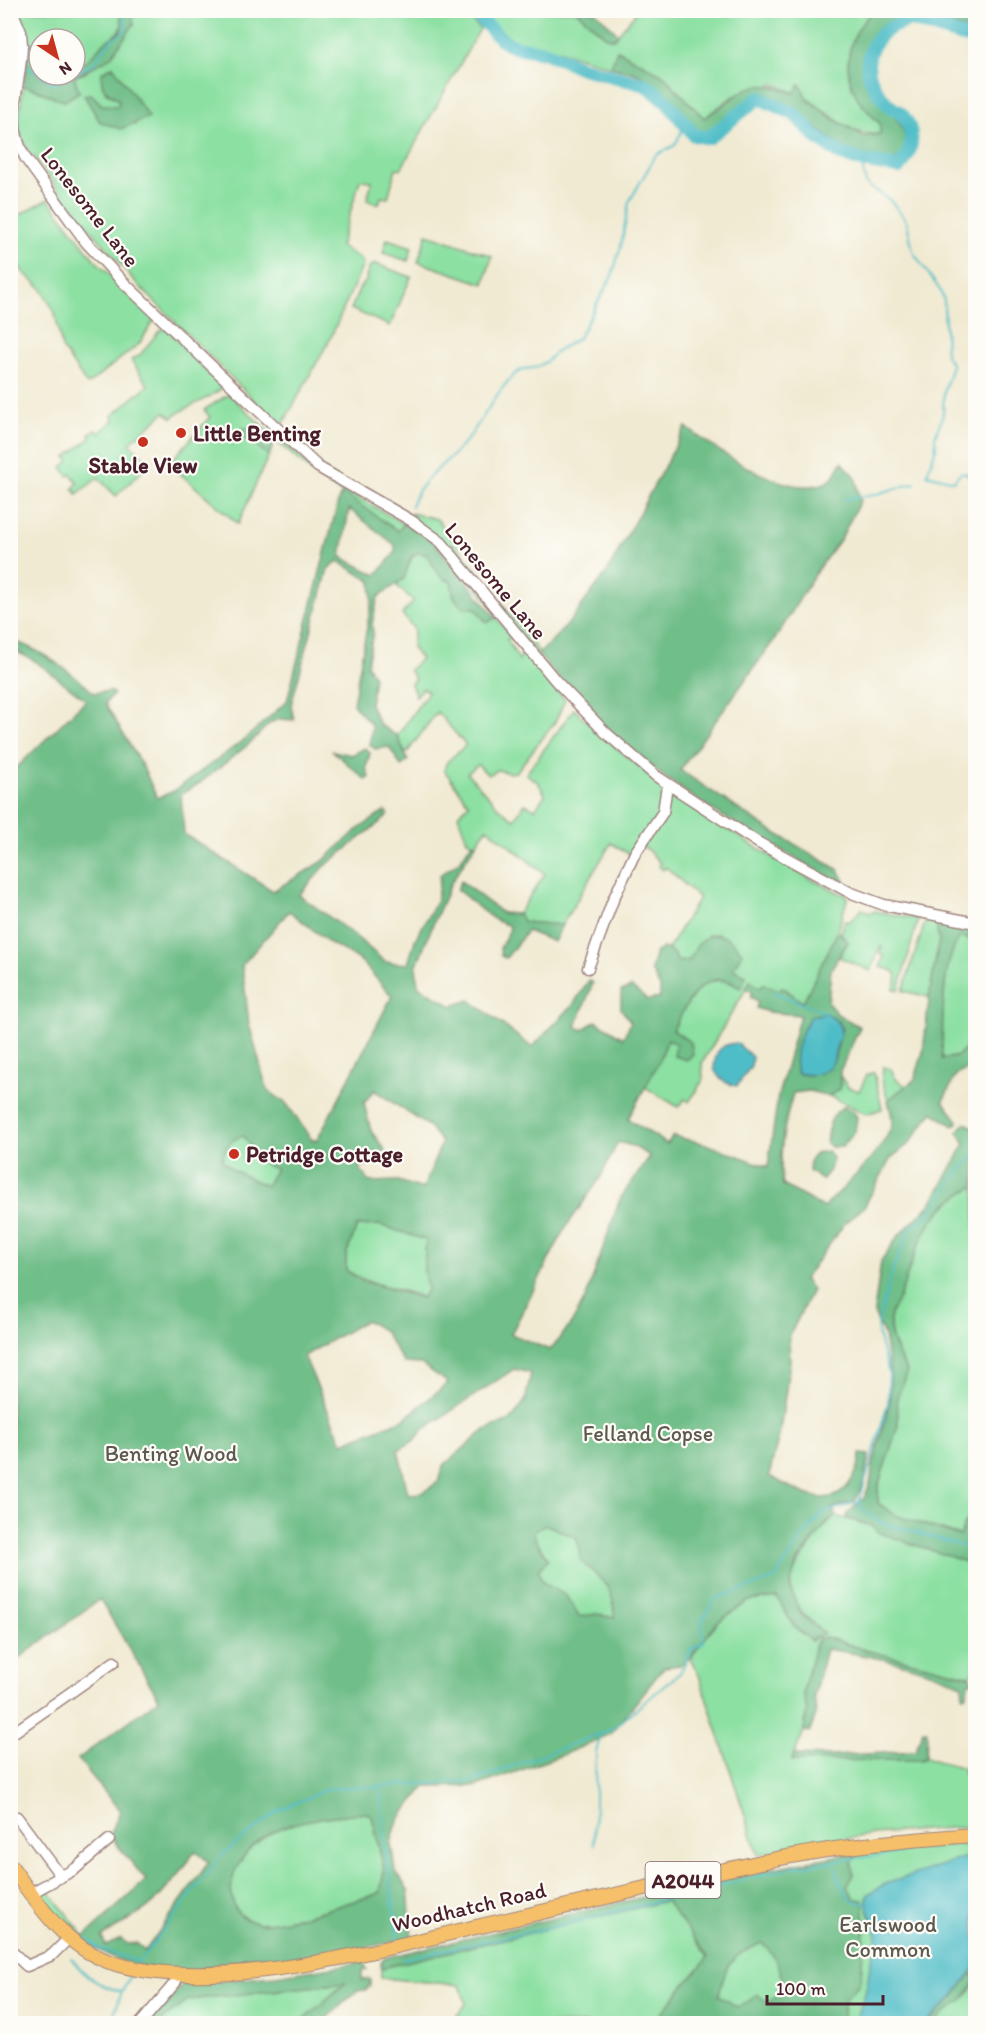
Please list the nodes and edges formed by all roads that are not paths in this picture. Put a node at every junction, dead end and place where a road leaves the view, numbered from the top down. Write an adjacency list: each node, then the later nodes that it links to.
1 (12, 10): 2 (street, Lonesome Lane)
2 (670, 785): 3 (street, Lonesome Lane); 4 (street)
3 (975, 923)
4 (588, 968)
5 (114, 1662): 6 (street)
6 (10, 1735)
7 (17, 1817): 11 (street)
8 (975, 1835): 15 (main road, Woodhatch Road / A2044)
9 (109, 1840): 11 (street)
10 (10, 1864): 12 (main road, Woodhatch Road / A2044)
11 (60, 1875): 12 (street)
12 (31, 1893): 13 (main road, Woodhatch Road / A2044)
13 (69, 1938): 14 (street); 15 (main road, Woodhatch Road / A2044)
14 (10, 1950)
15 (179, 1974): 16 (street)
16 (140, 2024)

